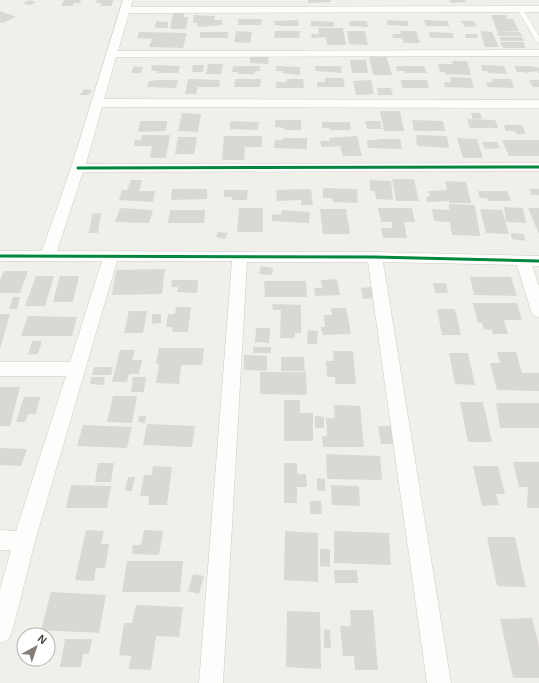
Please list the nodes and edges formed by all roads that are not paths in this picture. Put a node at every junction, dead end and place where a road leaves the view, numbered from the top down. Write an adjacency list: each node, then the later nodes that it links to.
1 (127, 5): 2 (street); 6 (street)
2 (520, 9): 3 (street); 4 (lane)
3 (539, 9)
4 (539, 41)
5 (539, 53): 6 (street)
6 (111, 54): 7 (street)
7 (97, 103): 8 (street); 10 (street)
8 (539, 104)
9 (539, 167): 10 (street)
10 (78, 168): 12 (street)
11 (0, 256): 12 (street)
12 (48, 256): 13 (street)
13 (112, 257): 14 (street); 20 (street)
14 (240, 257): 15 (street); 24 (street)
15 (375, 257): 16 (street); 25 (street)
16 (523, 261): 17 (street); 18 (street)
17 (539, 261)
18 (539, 311)
19 (0, 369): 20 (street)
20 (77, 369): 22 (street)
21 (0, 540): 22 (street)
22 (24, 541): 23 (street)
23 (0, 632)
24 (211, 683)
25 (439, 683)

